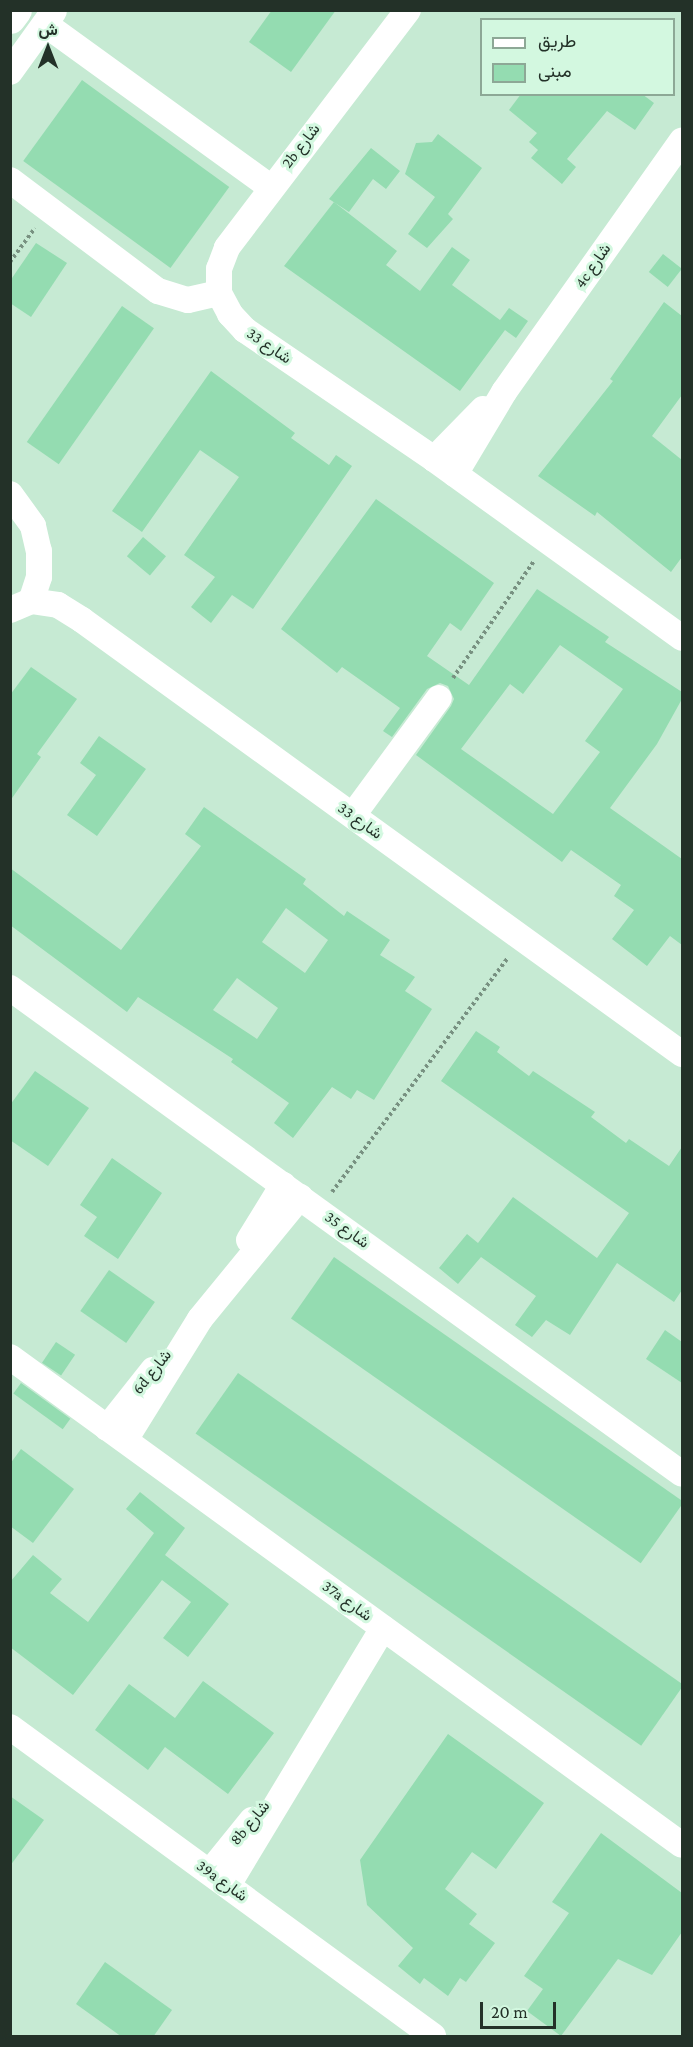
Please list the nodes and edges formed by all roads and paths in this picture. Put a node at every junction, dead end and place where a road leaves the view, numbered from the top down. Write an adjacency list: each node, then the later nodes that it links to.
1 (16, 10): 4 (main road)
2 (408, 10): 8 (street, 2b شارع)
3 (50, 17): 5 (street); 8 (street)
4 (10, 18)
5 (10, 72)
6 (682, 141): 12 (street, 4c شارع)
7 (10, 180): 9 (street)
8 (270, 187): 11 (street, 2b شارع)
9 (49, 207): 10 (path); 11 (street)
10 (10, 262)
11 (219, 293): 13 (street, شارع 33)
12 (504, 392): 13 (street, 4c شارع); 14 (street, 4c شارع)
13 (434, 459): 14 (street, شارع 33)
14 (454, 474): 16 (street, شارع 33)
15 (10, 494): 17 (street)
16 (548, 541): 18 (street, شارع 33); 19 (path)
17 (21, 606): 20 (street, شارع 33)
18 (682, 638)
19 (439, 699): 20 (street)
20 (353, 815): 21 (street, شارع 33)
21 (522, 938): 23 (street, شارع 33); 24 (path)
22 (10, 987): 24 (street, شارع 35)
23 (682, 1054)
24 (301, 1197): 26 (street, 6d شارع); 27 (street, شارع 35)
25 (10, 1357): 26 (street, 37a شارع)
26 (116, 1434): 28 (street, 37a شارع)
27 (682, 1474)
28 (391, 1634): 30 (street, 37a شارع); 31 (street, 8b شارع)
29 (10, 1727): 31 (street, 39a شارع)
30 (682, 1845)
31 (219, 1879): 32 (street, 39a شارع)
32 (433, 2037)

